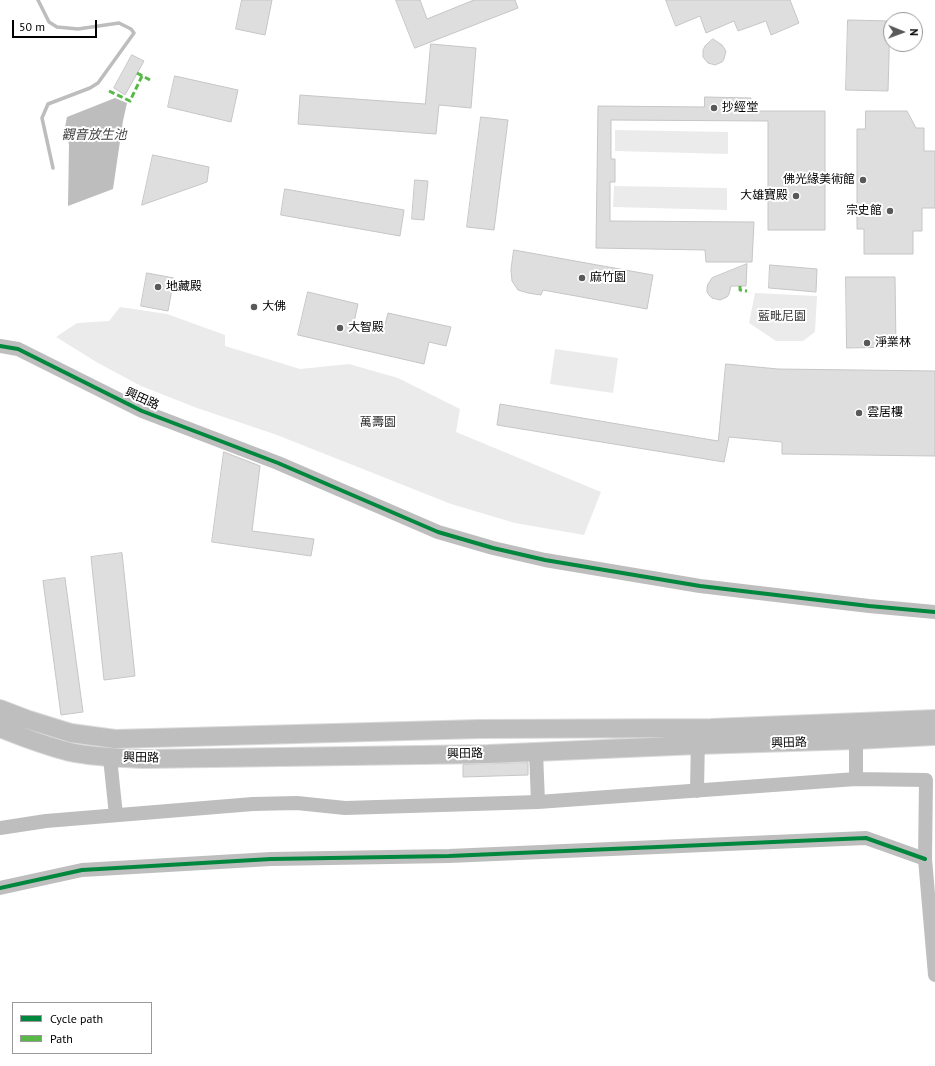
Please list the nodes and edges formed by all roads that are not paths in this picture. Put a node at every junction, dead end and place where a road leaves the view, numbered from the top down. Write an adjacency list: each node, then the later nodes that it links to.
1 (0, 346): 2 (street, 興田路)
2 (935, 612)
3 (0, 709): 7 (main road, 興田路)
4 (935, 719): 9 (main road, 興田路)
5 (0, 728): 14 (main road, 興田路)
6 (559, 728): 7 (main road, 興田路); 9 (main road, 興田路); 11 (main road)
7 (381, 731): 13 (main road)
8 (935, 736): 10 (main road, 興田路)
9 (698, 737): 10 (main road, 興田路); 11 (main road, 興田路); 16 (street)
10 (856, 740): 15 (street)
11 (561, 751): 12 (main road, 興田路)
12 (536, 752): 13 (main road, 興田路); 17 (street)
13 (382, 756): 14 (main road, 興田路)
14 (110, 758): 18 (street)
15 (856, 779): 16 (street); 20 (street)
16 (697, 791): 17 (street)
17 (538, 802): 18 (street)
18 (116, 815): 19 (street)
19 (0, 828)
20 (924, 859): 21 (street); 22 (street)
21 (0, 888)
22 (935, 975)

